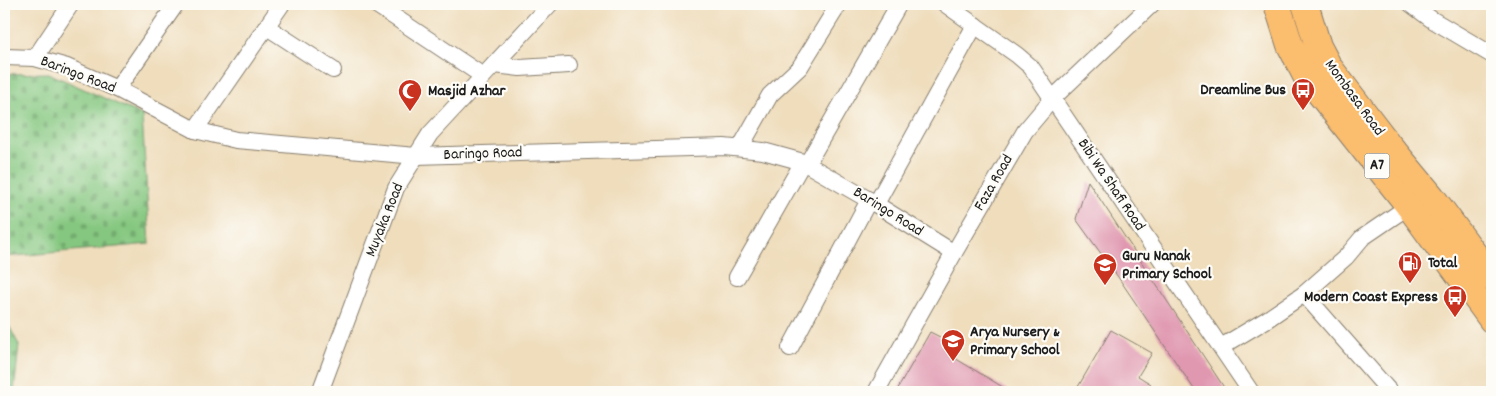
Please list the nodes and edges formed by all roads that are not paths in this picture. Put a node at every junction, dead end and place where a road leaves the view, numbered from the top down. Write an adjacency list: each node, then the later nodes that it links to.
1 (71, 4): 18 (street)
2 (176, 4): 23 (street)
3 (282, 4): 14 (street)
4 (375, 4): 22 (street)
5 (550, 4): 15 (street, Muyaka Road)
6 (839, 4): 26 (street)
7 (898, 4): 28 (street)
8 (945, 4): 13 (street, Bibi Wa Shafi Road)
9 (1152, 4): 24 (street, Faza Road)
10 (1277, 4): 30 (highway, A7)
11 (1305, 4): 33 (highway, Mombasa Road / A7)
12 (1411, 4): 16 (street)
13 (975, 25): 24 (street, Bibi Wa Shafi Road); 29 (street)
14 (267, 27): 21 (street); 25 (street)
15 (507, 50): 20 (street); 22 (street, Muyaka Road)
16 (1492, 55)
17 (4, 57): 18 (street, Baringo Road)
18 (35, 58): 23 (street, Baringo Road)
19 (569, 65): 20 (street)
20 (520, 68): 22 (street)
21 (333, 70)
22 (488, 70): 27 (street, Muyaka Road)
23 (117, 89): 25 (street, Baringo Road)
24 (1052, 99): 31 (street, Faza Road); 36 (street, Bibi Wa Shafi Road)
25 (195, 130): 27 (street, Baringo Road)
26 (740, 148): 27 (street, Baringo Road); 28 (street, Baringo Road)
27 (416, 156): 38 (street, Muyaka Road)
28 (805, 163): 29 (street, Baringo Road); 32 (street)
29 (873, 202): 31 (street, Baringo Road); 37 (street)
30 (1409, 206): 34 (street); 35 (highway, A7)
31 (954, 253): 39 (street, Faza Road)
32 (737, 277)
33 (1492, 278)
34 (1304, 294): 36 (street); 41 (street)
35 (1492, 320)
36 (1221, 346): 40 (street, Bibi Wa Shafi Road)
37 (790, 348)
38 (320, 392)
39 (876, 392)
40 (1251, 392)
41 (1390, 392)

